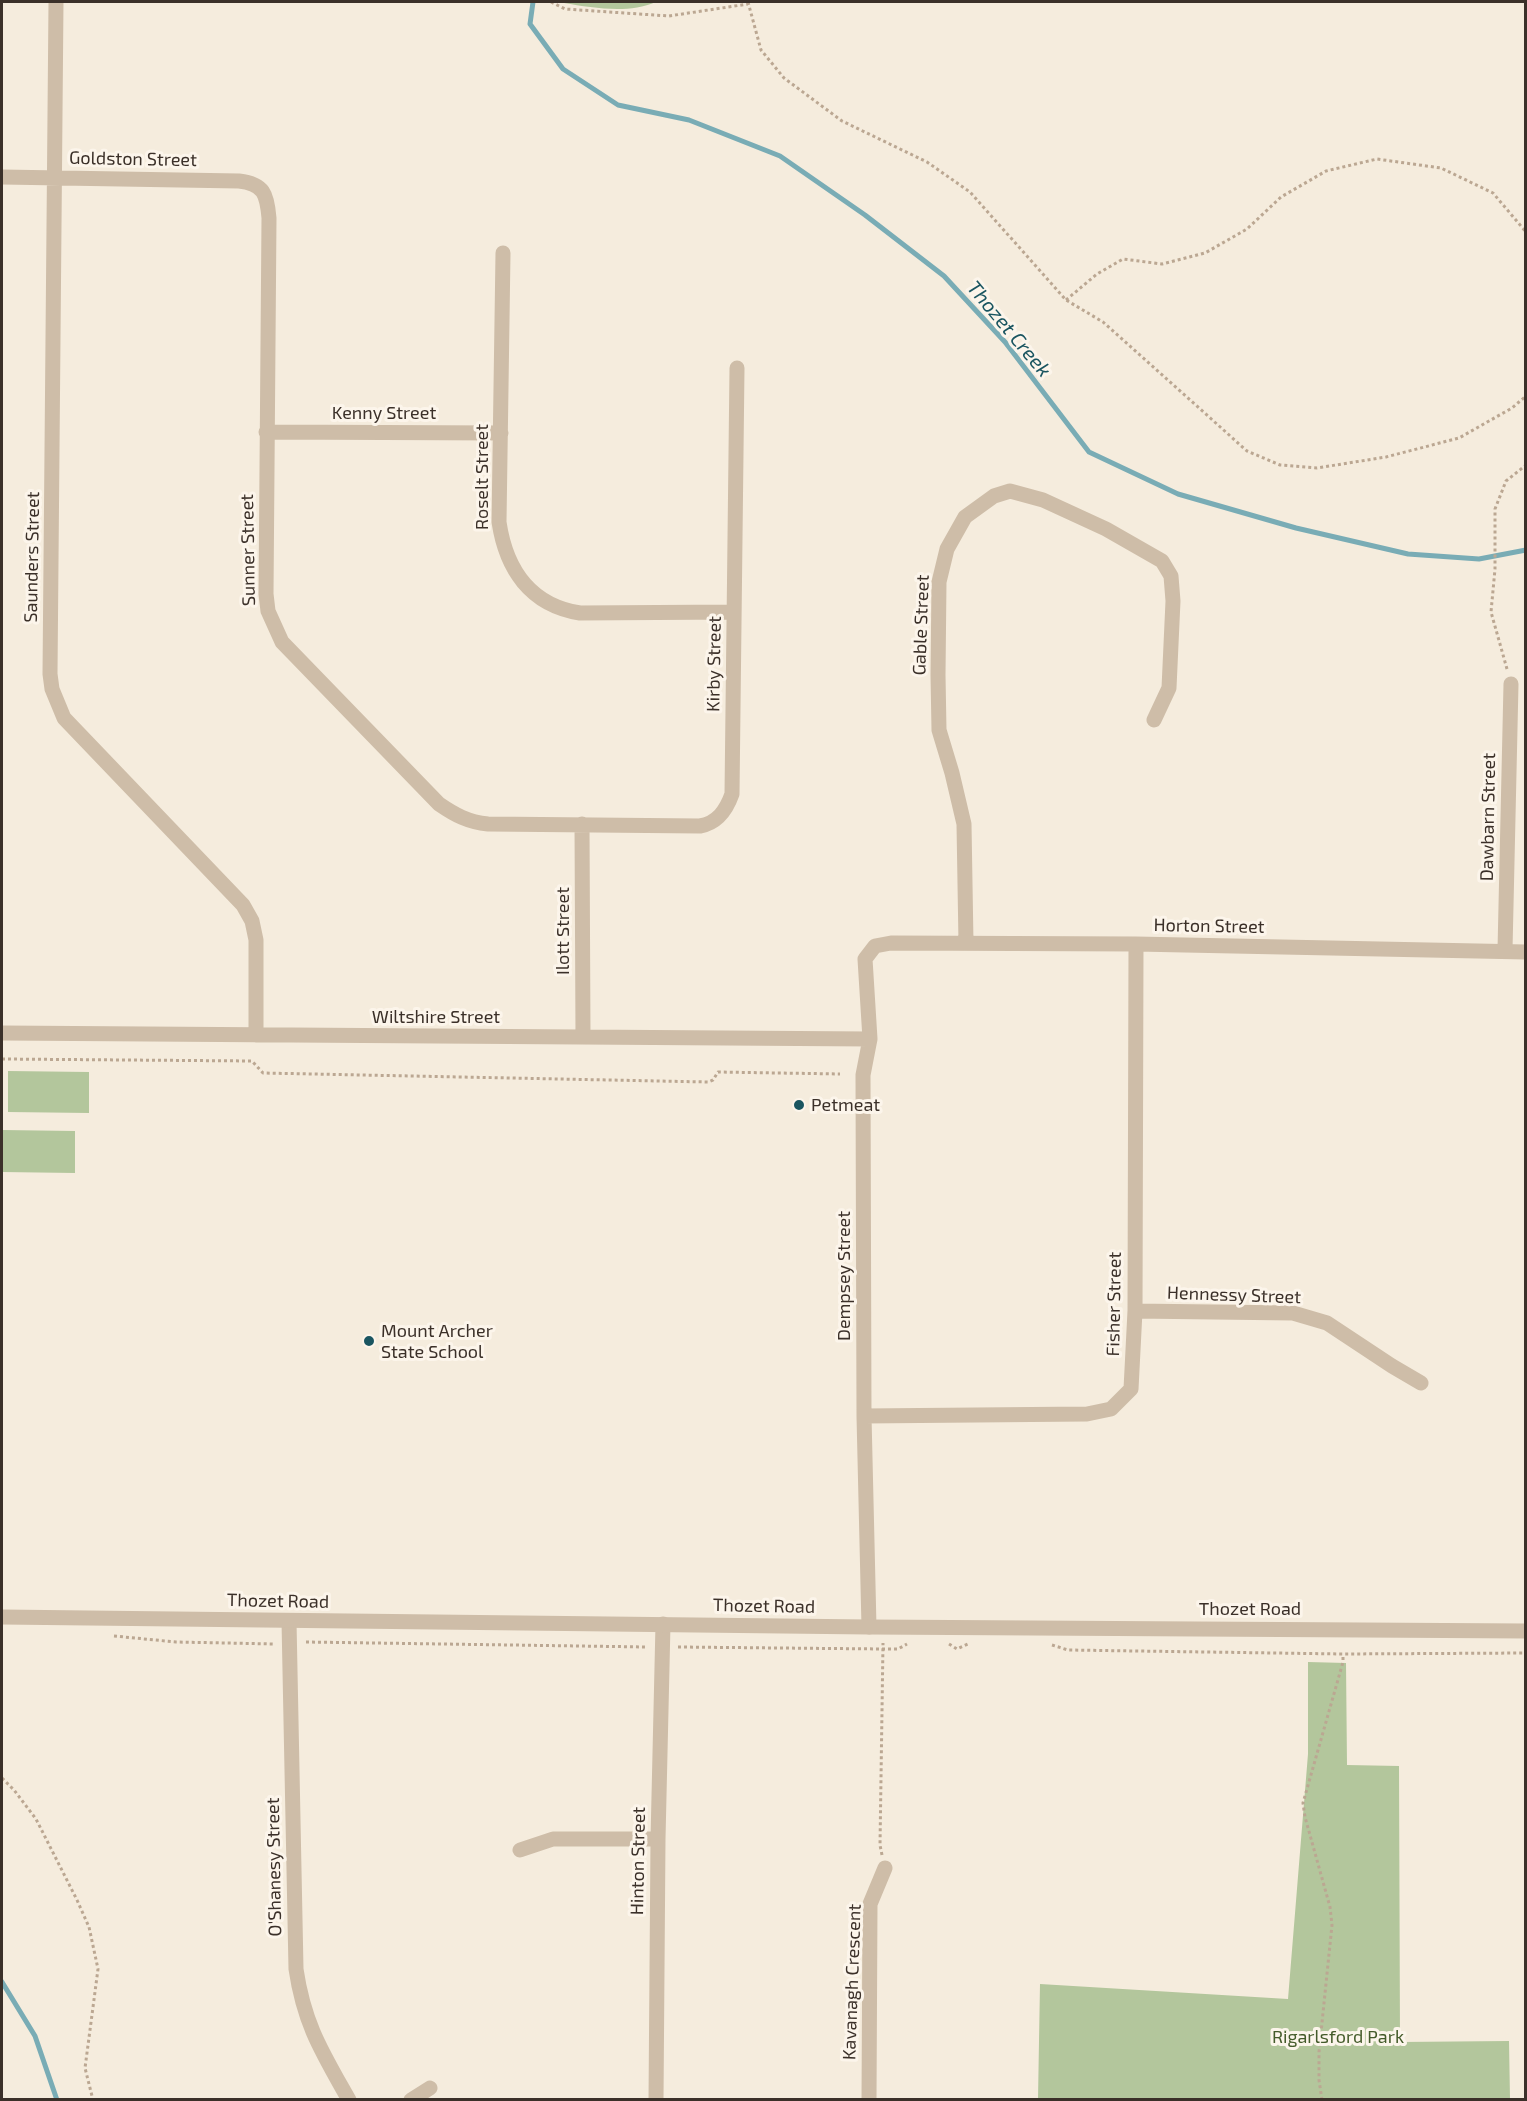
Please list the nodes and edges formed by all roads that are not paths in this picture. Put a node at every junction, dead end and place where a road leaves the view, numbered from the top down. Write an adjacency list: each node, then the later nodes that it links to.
1 (56, 2): 3 (street, Saunders Street)
2 (2, 177): 3 (street, Goldston Street)
3 (55, 177): 4 (street, Goldston Street); 19 (street, Saunders Street)
4 (262, 190): 7 (street, Sunner Street)
5 (503, 253): 8 (street, Roselt Street)
6 (737, 368): 9 (street, Kirby Street)
7 (266, 432): 8 (street, Kenny Street); 12 (street, Sunner Street)
8 (501, 433): 9 (street, Roselt Street)
9 (734, 612): 12 (street, Kirby Street)
10 (1511, 684): 16 (street, Dawbarn Street)
11 (1154, 720): 14 (street, Gable Street)
12 (582, 824): 20 (street, Ilott Street)
13 (891, 943): 14 (street, Horton Street); 21 (street, Dempsey Street)
14 (966, 943): 15 (street, Horton Street)
15 (1136, 944): 16 (street, Horton Street); 22 (street, Fisher Street)
16 (1505, 950): 17 (street, Horton Street)
17 (1526, 952)
18 (2, 1033): 19 (street, Wiltshire Street)
19 (256, 1035): 20 (street, Wiltshire Street)
20 (583, 1037): 21 (street, Wiltshire Street)
21 (870, 1040): 24 (street, Dempsey Street)
22 (1135, 1311): 23 (street, Hennessy Street); 24 (street, Fisher Street)
23 (1421, 1383)
24 (864, 1416): 28 (street, Dempsey Street)
25 (2, 1617): 26 (street, Thozet Road)
26 (289, 1621): 27 (street, Thozet Road); 34 (street, O'Shanesy Street)
27 (663, 1624): 28 (street, Thozet Road); 30 (street, Hinton Street)
28 (876, 1627): 29 (street, Thozet Road)
29 (1526, 1630)
30 (658, 1839): 31 (street); 36 (street, Hinton Street)
31 (520, 1850)
32 (885, 1868): 37 (street, Kavanagh Crescent)
33 (430, 2088): 35 (street)
34 (349, 2100)
35 (411, 2100)
36 (656, 2100)
37 (869, 2100)

